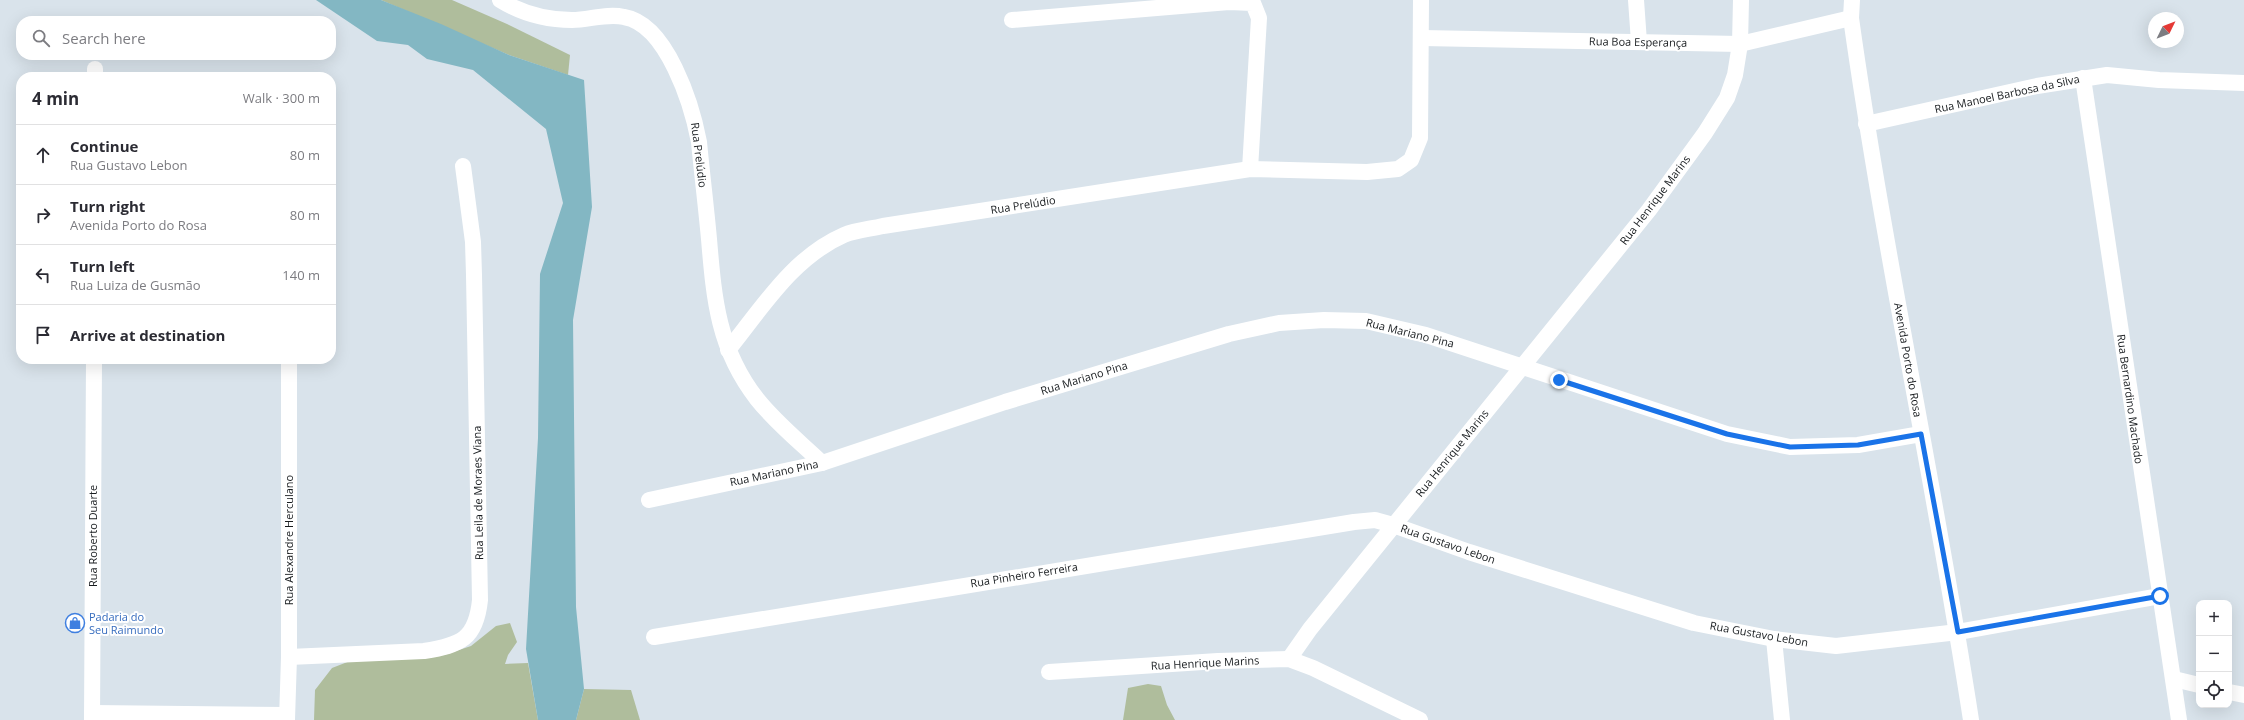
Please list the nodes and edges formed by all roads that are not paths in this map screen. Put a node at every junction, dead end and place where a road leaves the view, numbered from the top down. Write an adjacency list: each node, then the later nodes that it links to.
1 (500, 0): 16 (street, Rua Prelúdio)
2 (1421, 0): 8 (street)
3 (1636, 0): 9 (street)
4 (1741, 0): 10 (street, Rua Henrique Marins)
5 (1852, 0): 6 (street, Avenida Porto do Rosa)
6 (1851, 18): 10 (street, Rua Boa Esperança); 13 (street, Avenida Porto do Rosa)
7 (1012, 20): 15 (street)
8 (1422, 38): 9 (street, Rua Boa Esperança); 15 (street, Rua Prelúdio)
9 (1639, 42): 10 (street, Rua Boa Esperança)
10 (1740, 44): 19 (street, Rua Henrique Marins)
11 (2083, 78): 12 (street, Rua Manoel Barbosa da Silva); 13 (street, Rua Manoel Barbosa da Silva); 24 (street, Rua Bernardino Machado)
12 (2244, 84)
13 (1866, 124): 20 (street, Avenida Porto do Rosa)
14 (463, 166): 28 (street, Rua Leila de Moraes Viana)
15 (1250, 169): 16 (street, Rua Prelúdio)
16 (728, 350): 21 (street, Rua Prelúdio)
17 (94, 364): 35 (street, Rua Roberto Duarte)
18 (289, 364): 28 (street, Rua Alexandre Herculano)
19 (1521, 368): 20 (street, Rua Mariano Pina); 21 (street, Rua Mariano Pina); 23 (street, Rua Henrique Marins)
20 (1921, 434): 25 (street, Avenida Porto do Rosa)
21 (822, 463): 22 (street, Rua Mariano Pina)
22 (649, 500)
23 (1393, 526): 26 (street, Rua Pinheiro Ferreira); 27 (street, Rua Gustavo Lebon); 29 (street, Rua Henrique Marins)
24 (2160, 596): 25 (street, Rua Gustavo Lebon); 31 (street, Rua Bernardino Machado)
25 (1958, 632): 27 (street, Rua Gustavo Lebon); 39 (street, Avenida Porto do Rosa)
26 (654, 637)
27 (1774, 639): 38 (street)
28 (289, 657): 36 (street, Rua Alexandre Herculano)
29 (1289, 659): 30 (street, Rua Henrique Marins); 37 (street)
30 (1049, 672)
31 (2174, 679): 32 (street); 40 (street, Rua Bernardino Machado)
32 (2196, 684)
33 (2232, 693): 34 (street)
34 (2244, 695)
35 (92, 716): 36 (street, Rua Roberto Duarte)
36 (287, 717)
37 (1420, 720)
38 (1782, 720)
39 (1971, 720)
40 (2179, 720)

